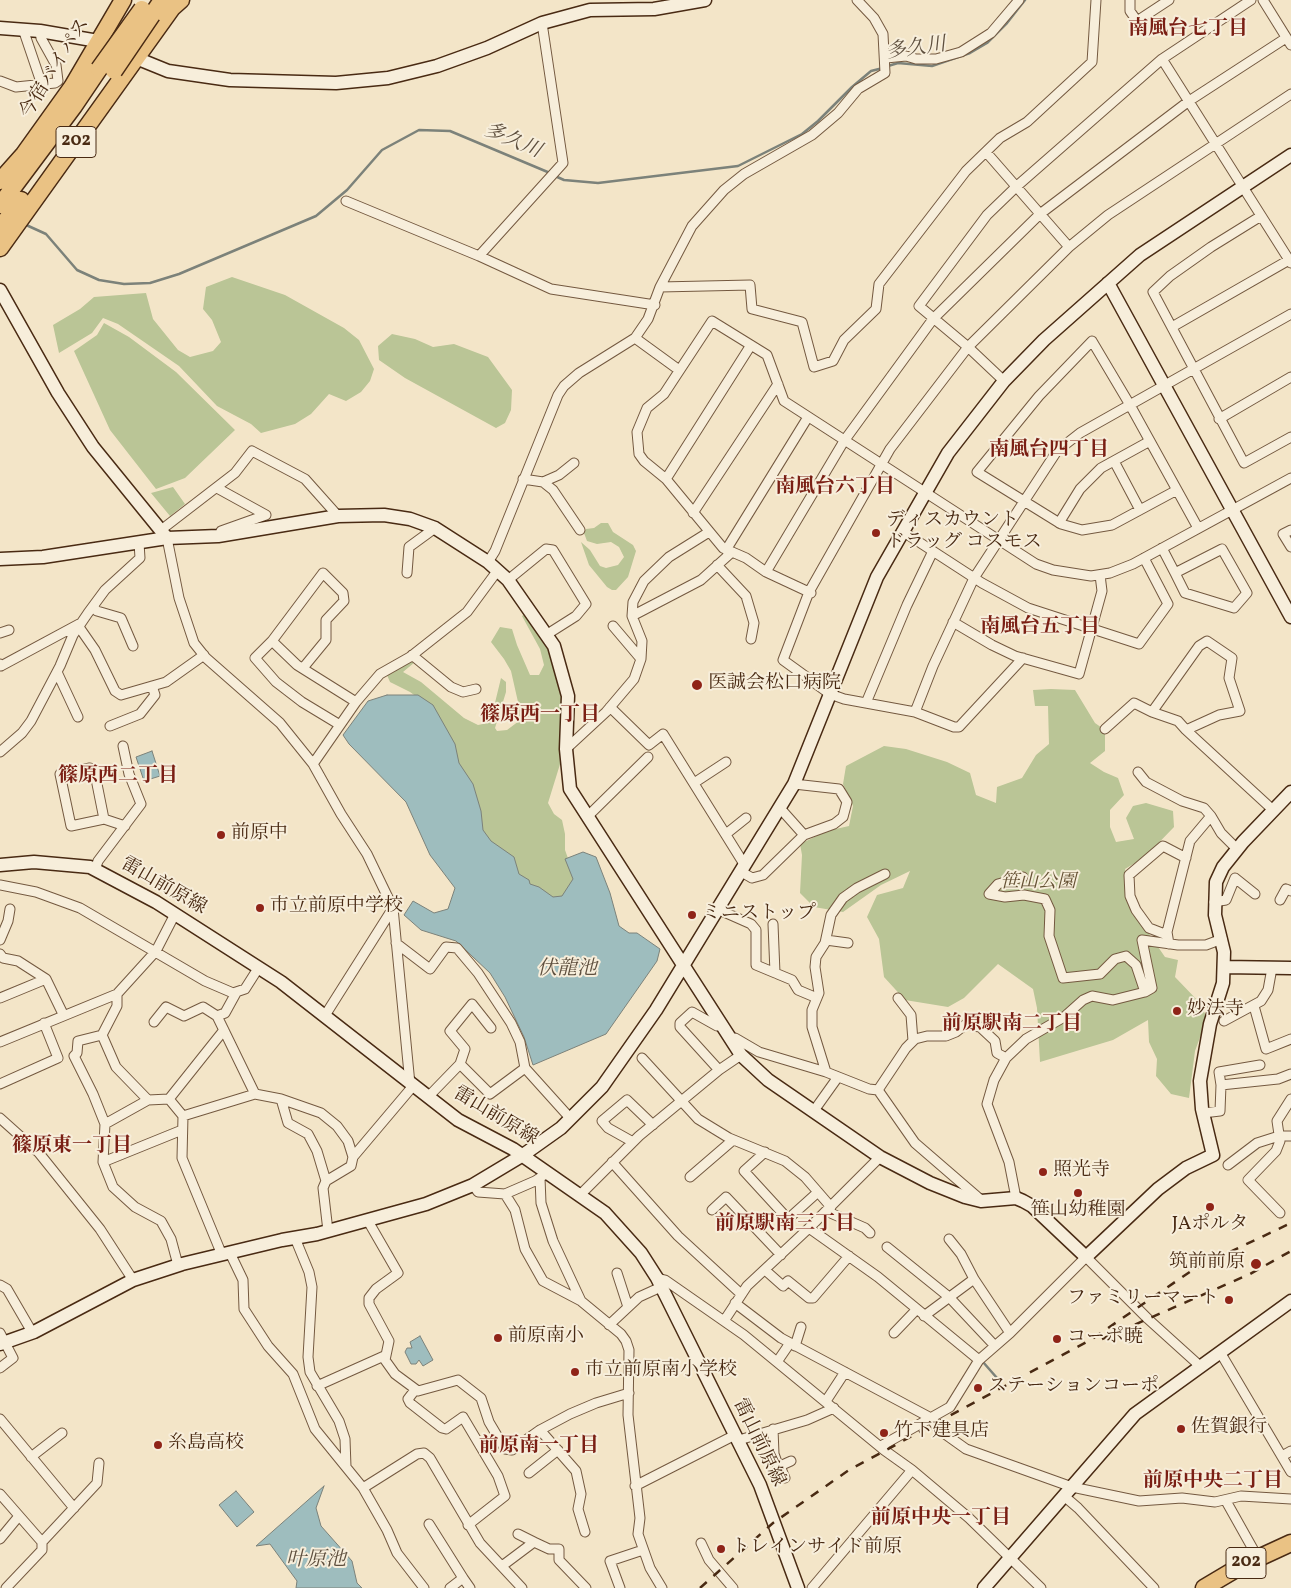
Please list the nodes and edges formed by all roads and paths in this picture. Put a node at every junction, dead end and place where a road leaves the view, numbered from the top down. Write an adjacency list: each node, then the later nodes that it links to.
1 (162, 0): 12 (highway)
2 (181, 0): 19 (highway, 202)
3 (705, 0): 13 (street)
4 (857, 0): 21 (street)
5 (1019, 0): 21 (street)
6 (1096, 0): 28 (street)
7 (1130, 0): 8 (street)
8 (1169, 0)
9 (1251, 0): 20 (street)
10 (1263, 0): 18 (street)
11 (120, 2): 17 (highway, 今宿バイパス / 202)
12 (148, 8): 26 (highway, bridge)
13 (542, 23): 19 (street); 40 (street)
14 (0, 28): 15 (street)
15 (23, 29): 16 (street); 23 (street)
16 (40, 31): 17 (street); 23 (street)
17 (98, 41): 30 (highway, 今宿バイパス / 202)
18 (1289, 41): 25 (street)
19 (136, 58): 39 (highway, 202)
20 (1162, 59): 25 (street); 31 (street)
21 (886, 65): 43 (street)
22 (0, 81): 23 (street)
23 (42, 84)
24 (1291, 94): 27 (street)
25 (1188, 101): 27 (street); 35 (street)
26 (81, 109): 34 (highway); 37 (highway)
27 (1216, 143): 32 (street); 38 (street)
28 (986, 152): 31 (street); 43 (street)
29 (1291, 156): 32 (street)
30 (0, 181)
31 (1016, 186): 35 (street); 47 (street)
32 (1242, 187): 36 (street); 42 (street)
33 (346, 201): 40 (street)
34 (0, 205)
35 (1040, 214): 38 (street); 47 (street)
36 (1261, 216): 41 (street); 48 (street)
37 (0, 228)
38 (1069, 247): 51 (street)
39 (0, 248)
40 (479, 256): 45 (street)
41 (1290, 262): 48 (street)
42 (1108, 284): 55 (street); 57 (street)
43 (660, 287): 45 (street)
44 (0, 290): 86 (street)
45 (655, 305): 49 (street)
46 (1291, 314): 52 (street)
47 (934, 319): 51 (street); 62 (street)
48 (1172, 327): 52 (street)
49 (635, 338): 53 (street); 68 (street)
50 (751, 345): 53 (street); 56 (street); 69 (street)
51 (968, 346): 55 (street); 66 (street)
52 (1194, 369): 57 (street); 60 (street)
53 (679, 370): 69 (street)
54 (1291, 377): 60 (street)
55 (1004, 382): 73 (street)
56 (778, 384): 59 (street); 77 (street)
57 (1164, 385): 58 (street); 76 (street)
58 (1130, 405): 63 (street); 74 (street); 74 (street)
59 (808, 417): 62 (street); 92 (street)
60 (1219, 419): 61 (street)
61 (1291, 436)
62 (844, 440): 66 (street); 99 (street)
63 (1150, 442): 64 (street); 72 (street)
64 (1114, 461): 75 (street); 79 (street)
65 (574, 463): 70 (street)
66 (881, 465): 73 (street); 104 (street)
67 (1291, 478): 76 (street)
68 (523, 479): 70 (street); 97 (street)
69 (666, 479): 77 (street)
70 (542, 482): 82 (street)
71 (217, 488): 78 (street); 86 (street); 87 (street)
72 (1177, 490): 75 (street); 81 (street)
73 (924, 493): 84 (street); 88 (street)
74 (1023, 502): 79 (street); 88 (street)
75 (1140, 510): 79 (street)
76 (1232, 511): 81 (street); 107 (street)
77 (693, 513): 85 (street)
78 (338, 516): 80 (street); 87 (street)
79 (1059, 523)
80 (435, 528): 97 (street); 98 (street)
81 (1198, 528): 90 (street)
82 (580, 530)
83 (1291, 530): 91 (street)
84 (902, 531): 93 (street); 125 (street)
85 (709, 532): 92 (street); 106 (street)
86 (164, 534): 87 (street); 89 (street); 117 (street)
87 (218, 536)
88 (999, 538): 101 (street); 102 (street)
89 (139, 543): 95 (street); 105 (street)
90 (1162, 548): 94 (street); 100 (street)
91 (1291, 548)
92 (729, 551): 96 (street); 99 (street)
93 (934, 551): 102 (street); 127 (street)
94 (1144, 558): 101 (street); 111 (street)
95 (0, 559)
96 (717, 565): 106 (street); 113 (street)
97 (493, 566): 103 (street); 116 (street)
98 (407, 572)
99 (766, 572): 104 (street)
100 (1175, 572): 100 (street)
101 (1100, 575): 111 (street)
102 (974, 578): 108 (street); 111 (street)
103 (508, 580): 112 (street); 112 (street)
104 (810, 593): 125 (street)
105 (93, 607): 109 (street); 115 (street)
106 (632, 616): 119 (street)
107 (1291, 617)
108 (953, 622): 118 (street); 129 (street)
109 (80, 625): 120 (street); 122 (street); 123 (street)
110 (613, 626): 119 (street)
111 (1092, 629): 118 (street)
112 (546, 634): 137 (street)
113 (751, 639)
114 (272, 641): 121 (street); 121 (street); 132 (street)
115 (133, 646)
116 (412, 655): 124 (street); 126 (street)
117 (204, 656): 123 (street); 141 (street)
118 (1023, 658): 129 (street)
119 (641, 659): 128 (street)
120 (0, 666)
121 (303, 668): 126 (street)
122 (59, 669): 131 (street); 138 (street)
123 (152, 686): 133 (street)
124 (476, 689)
125 (830, 694): 127 (street); 144 (street)
126 (356, 702): 132 (street)
127 (866, 703): 129 (street)
128 (610, 707): 137 (street); 143 (street)
129 (915, 712)
130 (1152, 712): 134 (street); 135 (street); 135 (street)
131 (79, 713)
132 (340, 725): 141 (street)
133 (110, 726)
134 (1105, 729)
135 (1186, 730): 147 (street)
136 (123, 746): 152 (street)
137 (566, 749): 149 (street)
138 (0, 752)
139 (648, 757): 149 (street)
140 (726, 762): 143 (street)
141 (314, 764): 167 (street)
142 (1138, 772): 148 (street)
143 (694, 783): 153 (street)
144 (794, 784): 146 (street); 154 (street)
145 (1291, 792): 147 (street)
146 (779, 807): 154 (street); 158 (street)
147 (1273, 810): 155 (street)
148 (1211, 816): 155 (street); 156 (street)
149 (587, 817): 180 (street)
150 (746, 818): 153 (street)
151 (104, 819): 151 (street); 152 (street)
152 (124, 826): 159 (street)
153 (726, 834): 158 (street)
154 (804, 835): 158 (street)
155 (1237, 849): 166 (street)
156 (1186, 858): 172 (street); 172 (street)
157 (0, 865): 159 (street, 雷山前原線)
158 (742, 868): 169 (street)
159 (95, 870): 170 (street, 雷山前原線)
160 (885, 874): 175 (street)
161 (1023, 877): 187 (street)
162 (0, 885): 178 (street)
163 (1291, 891): 165 (street)
164 (1255, 894): 166 (street)
165 (1280, 900)
166 (1214, 902): 173 (street)
167 (393, 908): 176 (street); 196 (street)
168 (10, 909): 174 (street)
169 (717, 909): 180 (street); 185 (street)
170 (176, 914): 178 (street); 181 (street, 雷山前原線)
171 (773, 924): 185 (street)
172 (1168, 939): 173 (street); 187 (street)
173 (1222, 939): 182 (street)
174 (0, 940)
175 (826, 940): 177 (street); 191 (street)
176 (396, 943): 213 (street); 220 (street)
177 (848, 943)
178 (156, 951): 188 (street); 189 (street)
179 (1, 957): 186 (street)
180 (683, 965): 200 (street); 233 (street)
181 (259, 968): 188 (street); 196 (street, 雷山前原線)
182 (1224, 968): 183 (street); 230 (street)
183 (1272, 968): 184 (street); 193 (street)
184 (1291, 968)
185 (775, 973): 191 (street)
186 (46, 979): 190 (street); 194 (street)
187 (1146, 992): 210 (street)
188 (236, 993): 195 (street)
189 (117, 994): 194 (street); 203 (street)
190 (0, 998)
191 (817, 998): 215 (street)
192 (898, 998): 206 (street)
193 (1254, 1006): 197 (street); 204 (street)
194 (64, 1014): 199 (street)
195 (217, 1016): 198 (street); 202 (street)
196 (324, 1017): 220 (street, 雷山前原線)
197 (1224, 1021)
198 (154, 1022)
199 (44, 1023): 207 (street); 218 (street)
200 (721, 1023): 205 (street); 214 (street)
201 (491, 1028): 211 (street)
202 (224, 1030): 222 (street); 224 (street)
203 (102, 1035): 226 (street); 234 (street)
204 (1291, 1039)
205 (731, 1040): 208 (street); 215 (street)
206 (913, 1041): 210 (street); 221 (street)
207 (0, 1042)
208 (741, 1055): 214 (street); 229 (street)
209 (642, 1058): 228 (street)
210 (1006, 1058): 255 (street)
211 (460, 1064): 213 (street); 223 (street)
212 (1260, 1065): 219 (street)
213 (525, 1068): 233 (street)
214 (719, 1070): 228 (street)
215 (826, 1072): 217 (street)
216 (1291, 1074): 219 (street)
217 (838, 1077): 221 (street); 229 (street)
218 (0, 1084)
219 (1221, 1084): 230 (street)
220 (412, 1085): 223 (street, 雷山前原線); 244 (street)
221 (878, 1090): 256 (street)
222 (255, 1094): 225 (street); 231 (street)
223 (428, 1097): 242 (street, 雷山前原線)
224 (169, 1099): 226 (street); 231 (street)
225 (281, 1099): 244 (street); 250 (street)
226 (148, 1100): 234 (street)
227 (1291, 1100): 237 (street)
228 (681, 1101): 235 (street); 239 (street)
229 (813, 1112): 243 (street)
230 (1203, 1113): 270 (street)
231 (183, 1116): 236 (street)
232 (0, 1118): 275 (street)
233 (570, 1118): 242 (street)
234 (105, 1124): 245 (street)
235 (653, 1124): 240 (street); 240 (street)
236 (182, 1130): 245 (street); 267 (street)
237 (1279, 1136): 238 (street); 247 (street); 259 (street)
238 (1291, 1136)
239 (733, 1140): 241 (street); 249 (street)
240 (633, 1142): 246 (street)
241 (765, 1152): 252 (street); 252 (street)
242 (522, 1155): 248 (street, 雷山前原線); 251 (street)
243 (880, 1157): 256 (street); 257 (street)
244 (354, 1158): 250 (street)
245 (103, 1162): 271 (street)
246 (612, 1162): 254 (street); 278 (street)
247 (1228, 1165)
248 (544, 1175): 253 (street); 254 (street, 雷山前原線); 281 (street)
249 (690, 1177)
250 (326, 1181): 262 (street)
251 (473, 1185): 253 (street); 260 (street)
252 (818, 1192): 257 (street)
253 (505, 1194): 281 (street)
254 (580, 1194): 276 (street, 雷山前原線)
255 (1016, 1198): 256 (street); 270 (street)
256 (981, 1200)
257 (828, 1209): 261 (street); 263 (street)
258 (712, 1210): 268 (street)
259 (1280, 1213)
260 (368, 1221): 262 (street); 295 (street)
261 (810, 1228): 268 (street); 269 (street)
262 (328, 1231): 264 (street)
263 (870, 1233)
264 (295, 1238): 267 (street); 301 (street)
265 (949, 1239): 274 (street)
266 (887, 1247): 279 (street)
267 (226, 1254): 271 (street); 320 (street)
268 (781, 1255): 272 (street)
269 (849, 1256): 272 (street); 284 (street)
270 (1086, 1257): 290 (street); 298 (street)
271 (178, 1265): 275 (street)
272 (765, 1270): 278 (street)
273 (617, 1274): 283 (street)
274 (974, 1279): 279 (street); 290 (street)
275 (133, 1280): 288 (street)
276 (659, 1283): 283 (street); 285 (street); 311 (street, 雷山前原線)
277 (0, 1285): 288 (street)
278 (741, 1294): 282 (street)
279 (949, 1297): 284 (street); 293 (street)
280 (1291, 1301): 294 (street)
281 (581, 1302): 286 (street)
282 (735, 1304): 285 (street); 292 (street)
283 (628, 1307): 286 (street)
284 (920, 1312): 289 (street); 296 (street)
285 (724, 1321): 297 (street)
286 (609, 1325): 303 (street)
287 (801, 1327): 292 (street)
288 (32, 1332): 291 (street)
289 (894, 1332)
290 (1010, 1333): 293 (street)
291 (2, 1339): 299 (street)
292 (793, 1344): 297 (street); 300 (street)
293 (996, 1346): 296 (street)
294 (1220, 1352): 298 (street); 316 (street)
295 (384, 1356): 301 (street); 302 (street)
296 (979, 1360): 306 (street)
297 (777, 1362): 304 (street)
298 (1200, 1366): 327 (street)
299 (0, 1368)
300 (845, 1372): 304 (street); 306 (street)
301 (317, 1386): 320 (street)
302 (414, 1390): 308 (street); 334 (street)
303 (629, 1393): 308 (street); 325 (street)
304 (826, 1401): 305 (street)
305 (834, 1408): 309 (street); 312 (street)
306 (931, 1418): 312 (street); 327 (street)
307 (0, 1419): 315 (street)
308 (540, 1430): 313 (street)
309 (773, 1430): 311 (street); 319 (street)
310 (62, 1433): 315 (street)
311 (737, 1437): 325 (street); 356 (street, 雷山前原線)
312 (881, 1446): 321 (street)
313 (558, 1450): 323 (street); 335 (street)
314 (1291, 1451): 316 (street)
315 (31, 1456): 331 (street)
316 (1282, 1456): 322 (street)
317 (792, 1461): 319 (street)
318 (99, 1463): 331 (street)
319 (780, 1466): 324 (street)
320 (346, 1467): 326 (street)
321 (912, 1470): 343 (street); 357 (street)
322 (1291, 1472)
323 (529, 1473)
324 (786, 1478)
325 (635, 1486): 342 (street)
326 (363, 1488): 334 (street); 348 (street)
327 (1068, 1492): 330 (street); 343 (street); 360 (street)
328 (0, 1494): 332 (street)
329 (1291, 1499): 330 (street)
330 (1226, 1501): 344 (street)
331 (74, 1508): 338 (street)
332 (19, 1516): 337 (street); 338 (street)
333 (429, 1524): 346 (street)
334 (468, 1525): 345 (street)
335 (585, 1532)
336 (518, 1534): 339 (street)
337 (0, 1539)
338 (42, 1542): 347 (street)
339 (534, 1542): 345 (street); 352 (street)
340 (700, 1543): 355 (street)
341 (1291, 1543): 344 (highway, 202)
342 (643, 1550): 353 (street); 354 (street)
343 (1011, 1558): 358 (street); 359 (street)
344 (1258, 1558): 361 (highway, 202)
345 (502, 1566): 351 (street)
346 (463, 1578): 349 (street); 350 (street)
347 (6, 1588)
348 (424, 1588)
349 (450, 1588)
350 (470, 1588)
351 (522, 1588)
352 (586, 1588)
353 (620, 1588)
354 (662, 1588)
355 (733, 1588)
356 (798, 1588)
357 (812, 1588)
358 (984, 1588)
359 (1042, 1588)
360 (1154, 1588)
361 (1204, 1588)

